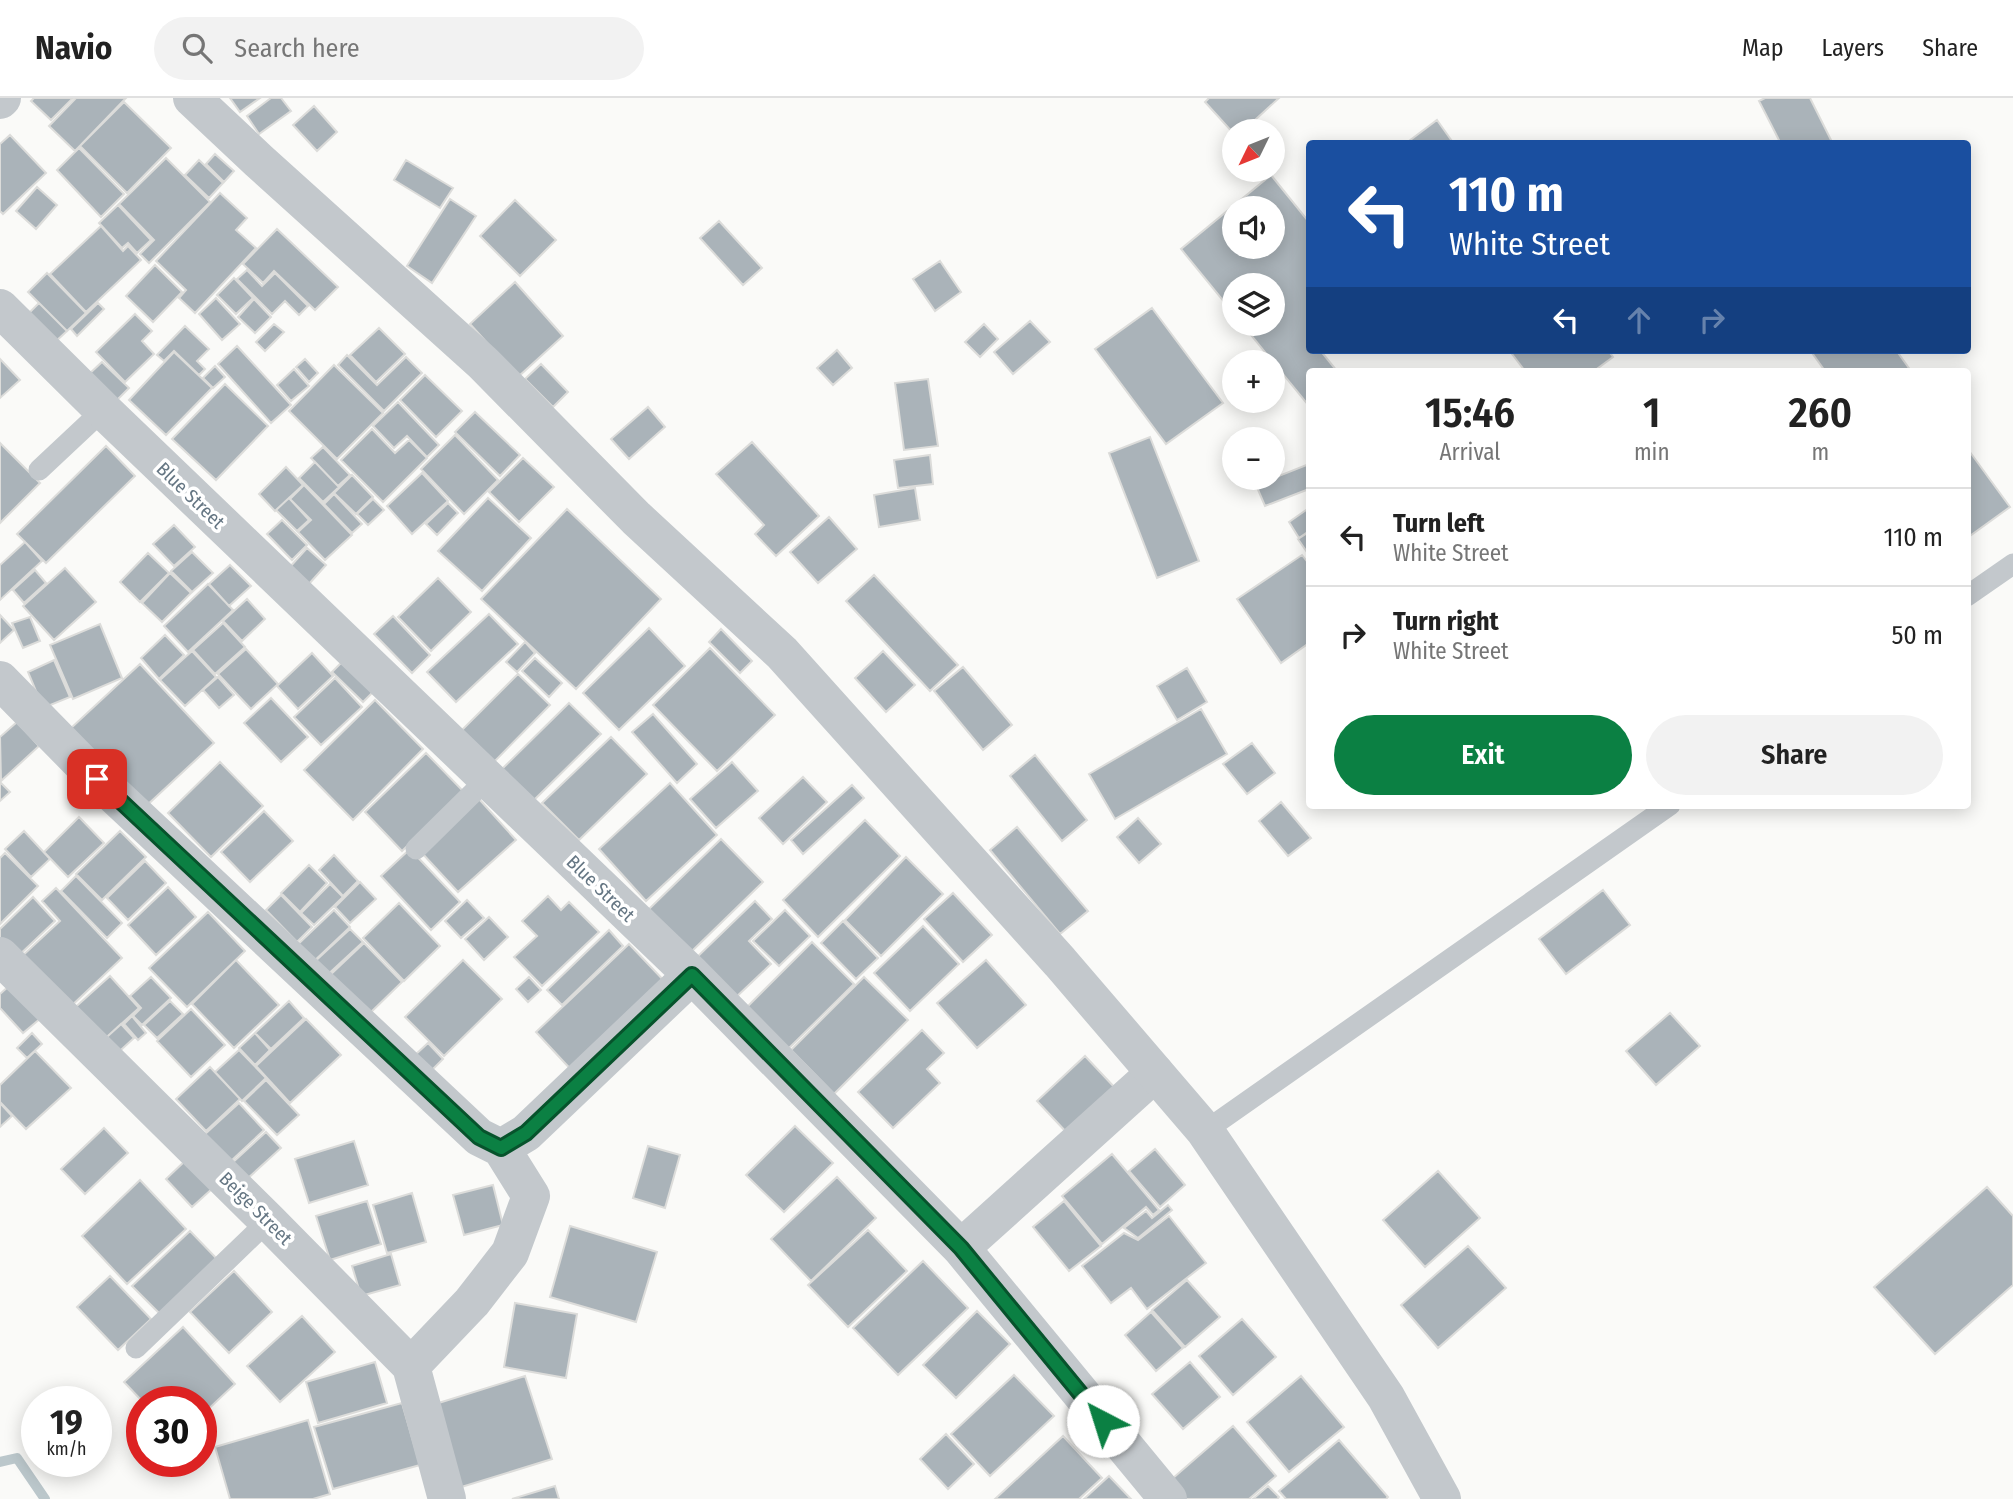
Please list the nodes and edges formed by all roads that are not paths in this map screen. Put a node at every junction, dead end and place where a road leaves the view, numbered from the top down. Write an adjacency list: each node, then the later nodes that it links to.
1 (192, 98): 13 (street)
2 (0, 308): 3 (street, Blue Street)
3 (103, 410): 4 (lane); 8 (street, Blue Street)
4 (39, 470)
5 (2013, 564): 6 (lane)
6 (1971, 593)
7 (0, 680): 15 (street)
8 (487, 779): 10 (lane); 12 (street, Blue Street)
9 (1664, 809): 14 (lane)
10 (416, 849)
11 (0, 956): 16 (street, Beige Street)
12 (692, 975): 15 (street); 17 (street, Blue Street)
13 (1155, 1073): 14 (street); 17 (street)
14 (1205, 1131): 22 (street)
15 (501, 1148): 19 (street)
16 (268, 1221): 18 (lane); 19 (street, Beige Street)
17 (961, 1248): 21 (street, Blue Street)
18 (136, 1348)
19 (411, 1366): 20 (street, Beige Street)
20 (447, 1499)
21 (1168, 1499)
22 (1442, 1499)

